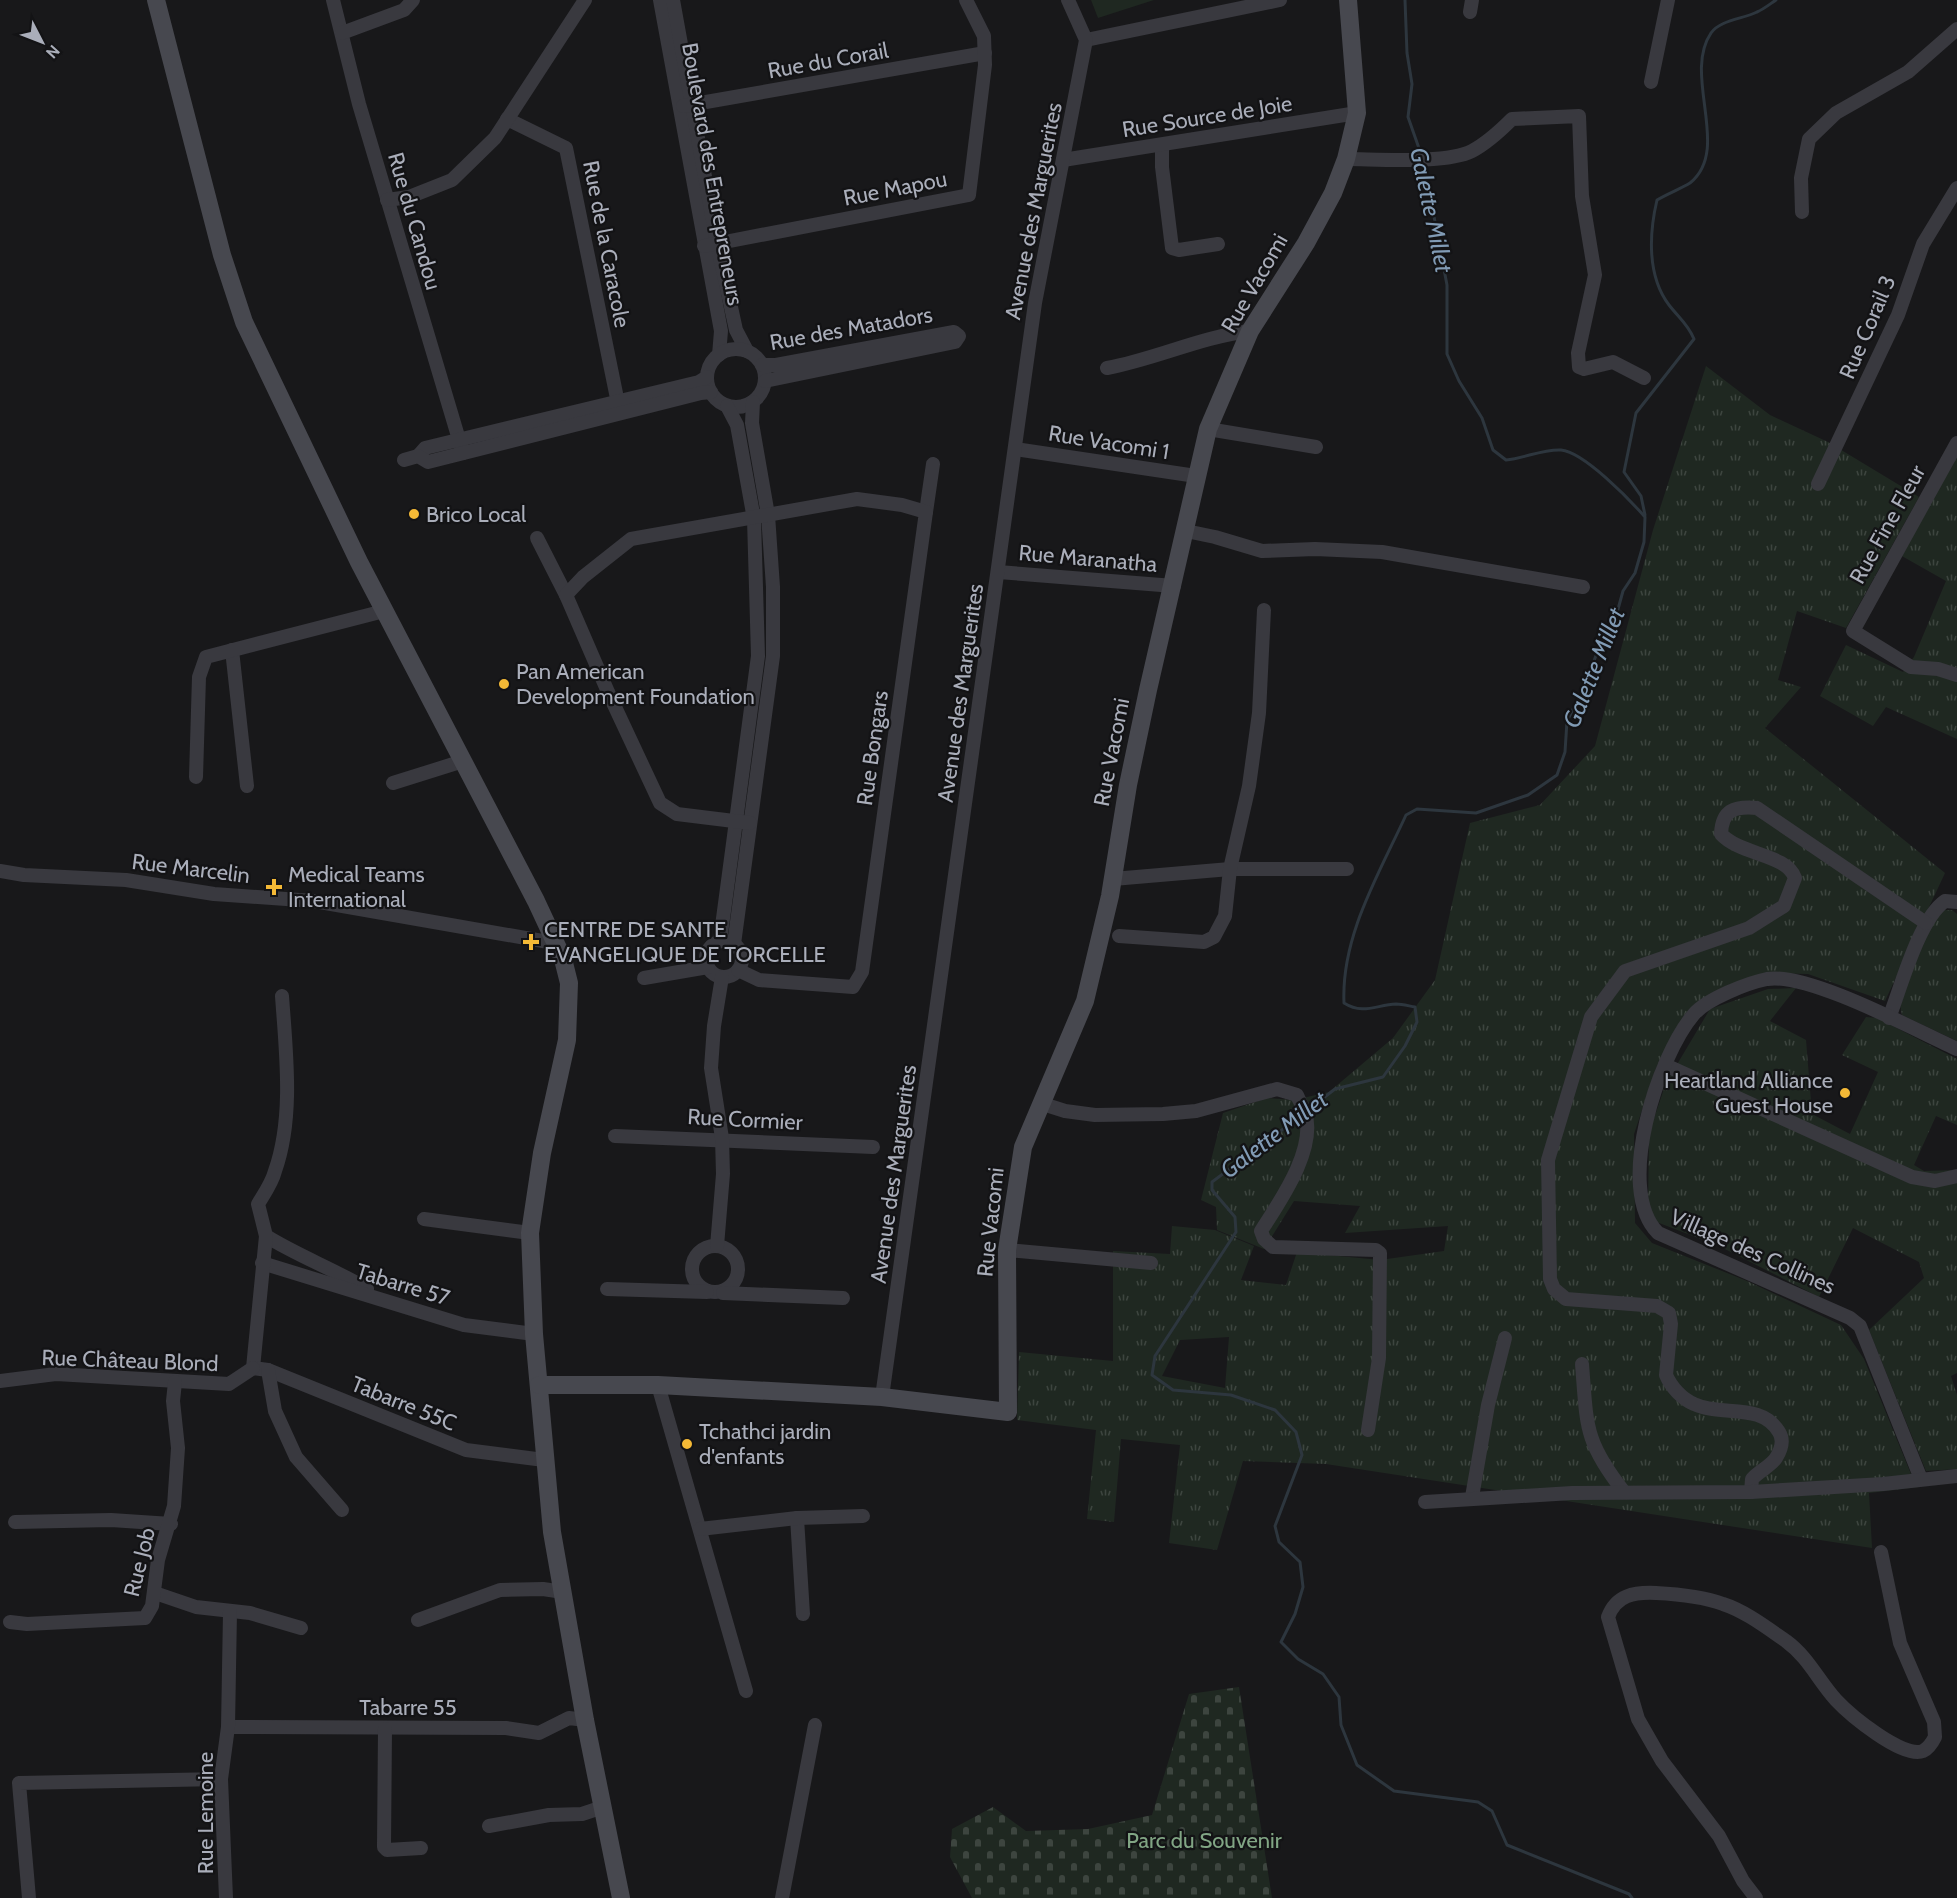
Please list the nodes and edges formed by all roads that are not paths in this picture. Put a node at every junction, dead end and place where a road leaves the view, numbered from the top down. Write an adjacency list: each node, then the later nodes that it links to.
1 (156, 0): 60 (main road)
2 (333, 0): 14 (street, Rue du Candou)
3 (413, 0): 14 (street)
4 (585, 0): 20 (street)
5 (660, 0): 18 (street, Boulevard des Entrepreneurs)
6 (673, 0): 18 (street, Boulevard des Entrepreneurs)
7 (966, 0): 16 (street, Rue Mapou)
8 (1068, 0): 15 (street)
9 (1280, 0): 12 (street)
10 (1348, 0): 19 (main road, Rue Vacomi)
11 (1668, 0): 17 (street)
12 (1227, 5): 15 (street)
13 (1957, 29): 26 (street)
14 (342, 33): 25 (street, Rue du Candou)
15 (1086, 40): 23 (street, Avenue des Marguerites)
16 (985, 53): 18 (street, Rue du Corail); 28 (street, Rue Mapou)
17 (1651, 82)
18 (685, 106): 28 (street, Boulevard des Entrepreneurs)
19 (1356, 113): 21 (street, Rue Source de Joie); 22 (main road, Rue Vacomi)
20 (507, 118): 25 (street); 40 (street, Rue de la Caracole)
21 (1162, 146): 23 (street, Rue Source de Joie); 27 (street)
22 (1347, 159): 29 (main road, Rue Vacomi); 35 (street)
23 (1063, 160): 45 (street, Avenue des Marguerites)
24 (1957, 188): 49 (street, Rue Corail 3)
25 (387, 200): 43 (street, Rue du Candou)
26 (1802, 212)
27 (1218, 244)
28 (710, 245): 30 (street, Boulevard des Entrepreneurs); 31 (street, Boulevard des Entrepreneurs)
29 (1250, 331): 33 (street); 41 (main road, Rue Vacomi)
30 (747, 351): 31 (street); 32 (street)
31 (719, 355): 34 (street)
32 (762, 365): 36 (street); 36 (street, Rue des Matadors)
33 (1107, 368)
34 (707, 377): 37 (street); 40 (street)
35 (1644, 378)
36 (765, 381): 38 (street)
37 (711, 392): 39 (street); 40 (street)
38 (753, 402): 39 (street); 51 (street)
39 (727, 406): 52 (street)
40 (619, 407): 43 (street)
41 (1208, 429): 44 (street); 48 (main road, Rue Vacomi)
42 (1957, 443): 62 (street, Rue Fine Fleur)
43 (461, 446): 46 (street)
44 (1316, 447)
45 (1015, 449): 48 (street, Rue Vacomi 1); 55 (street, Avenue des Marguerites)
46 (404, 460)
47 (933, 464): 50 (street, Rue Bongars)
48 (1196, 476): 53 (main road, Rue Vacomi)
49 (1818, 484)
50 (926, 512): 51 (street); 79 (street, Rue Bongars)
51 (768, 515): 52 (street); 68 (street)
52 (754, 519): 58 (street); 67 (street)
53 (1186, 531): 56 (main road, Rue Vacomi); 57 (street)
54 (537, 538): 58 (street)
55 (998, 572): 56 (street, Rue Maranatha); 116 (street, Avenue des Marguerites)
56 (1174, 586): 72 (main road, Rue Vacomi)
57 (1583, 587)
58 (566, 595): 67 (street)
59 (1264, 610): 70 (street)
60 (384, 611): 61 (street); 63 (main road)
61 (232, 650): 64 (street); 66 (street)
62 (1957, 675)
63 (463, 761): 65 (street); 76 (main road)
64 (196, 777)
65 (393, 783)
66 (247, 786)
67 (735, 821): 68 (street); 77 (street)
68 (750, 823): 77 (street)
69 (1347, 868): 70 (street)
70 (1230, 869): 72 (street); 75 (street)
71 (0, 871): 76 (street, Rue Marcelin)
72 (1113, 879): 86 (main road, Rue Vacomi)
73 (1957, 902): 74 (street)
74 (1926, 923): 83 (street); 122 (street)
75 (1119, 936)
76 (554, 943): 92 (main road)
77 (727, 943): 78 (street); 79 (street)
78 (708, 967): 80 (street); 81 (street)
79 (738, 970): 80 (street)
80 (722, 977): 88 (street)
81 (644, 978)
82 (282, 996): 93 (street)
83 (1889, 1018): 84 (street, Village des Collines); 85 (street, Village des Collines)
84 (1957, 1048)
85 (1665, 1065): 90 (street); 120 (street, Village des Collines)
86 (1043, 1104): 95 (main road, Rue Vacomi); 117 (street)
87 (615, 1136): 88 (street, Rue Cormier)
88 (722, 1138): 89 (street, Rue Cormier); 94 (street)
89 (873, 1147)
90 (1957, 1176)
91 (424, 1219): 92 (street)
92 (530, 1233): 107 (main road)
93 (266, 1236): 96 (street); 106 (street)
94 (717, 1246): 98 (street); 99 (street)
95 (1007, 1250): 97 (street); 116 (main road, Rue Vacomi)
96 (262, 1263): 106 (street, Tabarre 57); 110 (street)
97 (1151, 1263)
98 (692, 1271): 101 (street); 102 (street)
99 (738, 1274): 103 (street); 104 (street)
100 (607, 1289): 101 (street)
101 (679, 1291): 102 (street)
102 (707, 1293): 103 (street)
103 (723, 1293): 104 (street)
104 (749, 1294): 105 (street)
105 (843, 1298)
106 (381, 1299): 107 (street, Tabarre 57)
107 (534, 1334): 114 (main road)
108 (1504, 1338): 123 (street)
109 (1582, 1364): 121 (street)
110 (253, 1368): 111 (street, Tabarre 55C); 113 (street, Rue Château Blond)
111 (268, 1370): 118 (street, Tabarre 55C); 125 (street)
112 (0, 1381): 113 (street, Rue Château Blond)
113 (175, 1382): 129 (street, Rue Job)
114 (539, 1385): 115 (main road); 118 (main road)
115 (658, 1385): 116 (main road); 130 (street)
116 (882, 1397)
117 (1368, 1430)
118 (544, 1460): 132 (main road)
119 (1957, 1476): 120 (street)
120 (1921, 1479): 122 (street)
121 (1624, 1492): 122 (street); 123 (street)
122 (1751, 1492)
123 (1472, 1497): 124 (street)
124 (1425, 1502)
125 (342, 1510)
126 (863, 1516): 127 (street)
127 (797, 1518): 130 (street); 135 (street)
128 (15, 1522): 129 (street)
129 (171, 1524): 133 (street, Rue Job)
130 (700, 1529): 139 (street)
131 (1881, 1552): 152 (street)
132 (563, 1592): 136 (street); 140 (main road)
133 (155, 1593): 134 (street); 137 (street, Rue Job)
134 (230, 1612): 138 (street); 142 (street, Rue Lemoine)
135 (803, 1614)
136 (418, 1620)
137 (10, 1622)
138 (301, 1628)
139 (746, 1691)
140 (585, 1720): 143 (street, Tabarre 55); 145 (main road)
141 (815, 1725): 151 (street)
142 (228, 1727): 143 (street, Tabarre 55); 144 (street, Rue Lemoine)
143 (385, 1729): 147 (street)
144 (221, 1779): 148 (street); 149 (street, Rue Lemoine)
145 (603, 1806): 146 (street); 150 (main road)
146 (489, 1826)
147 (421, 1848)
148 (29, 1898)
149 (226, 1898)
150 (621, 1898)
151 (782, 1898)
152 (1756, 1898)

